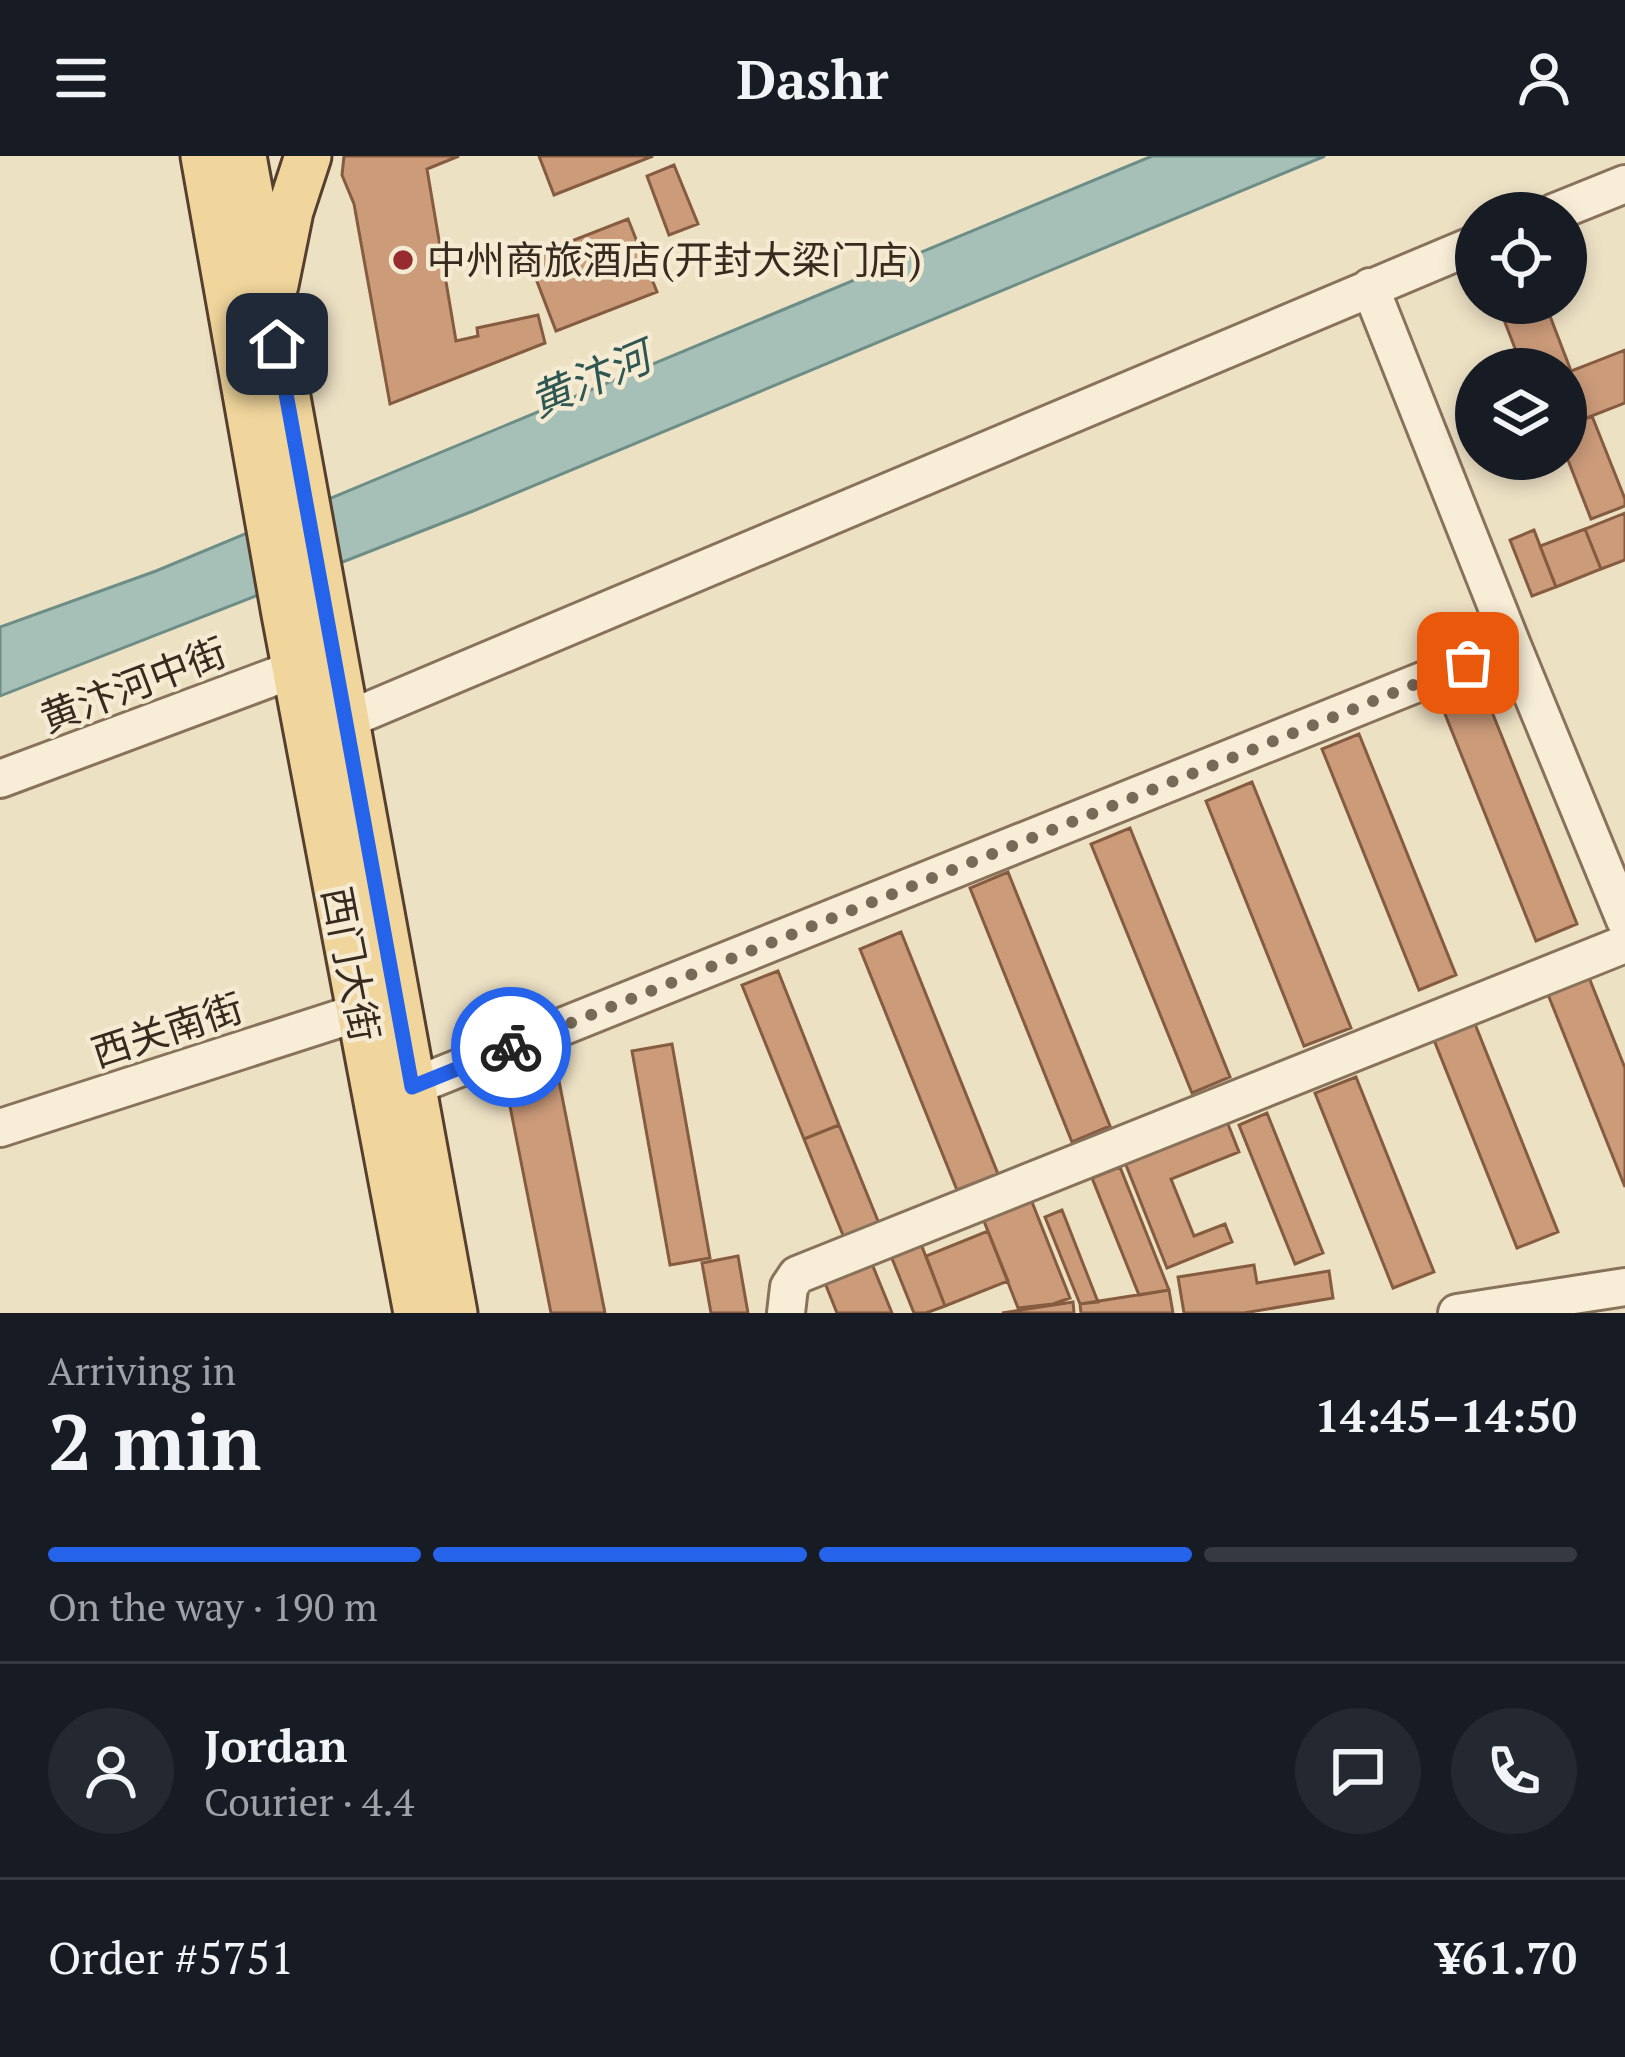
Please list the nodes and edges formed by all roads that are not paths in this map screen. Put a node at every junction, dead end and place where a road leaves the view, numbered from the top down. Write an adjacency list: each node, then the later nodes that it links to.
1 (204, 156): 9 (main road)
2 (243, 156): 8 (main road)
3 (308, 156): 8 (main road)
4 (1625, 184): 5 (street)
5 (1587, 199)
6 (1455, 252): 7 (street)
7 (1370, 286): 11 (street); 13 (street)
8 (270, 305): 9 (main road)
9 (286, 509): 10 (main road)
10 (304, 610): 12 (main road, 西门大街); 13 (main road, 西门大街)
11 (1512, 645): 15 (street); 18 (street)
12 (295, 669): 14 (street, 黄汴河中街); 17 (main road, 西门大街)
13 (344, 721): 18 (main road, 西门大街)
14 (0, 779)
15 (1625, 920)
16 (1625, 944): 23 (street)
17 (360, 1012): 19 (street, 西关南街); 21 (main road, 西门大街)
18 (412, 1087): 22 (main road, 西门大街)
19 (0, 1128)
20 (1625, 1286): 24 (street)
21 (417, 1313)
22 (454, 1313)
23 (786, 1313)
24 (1457, 1313)

